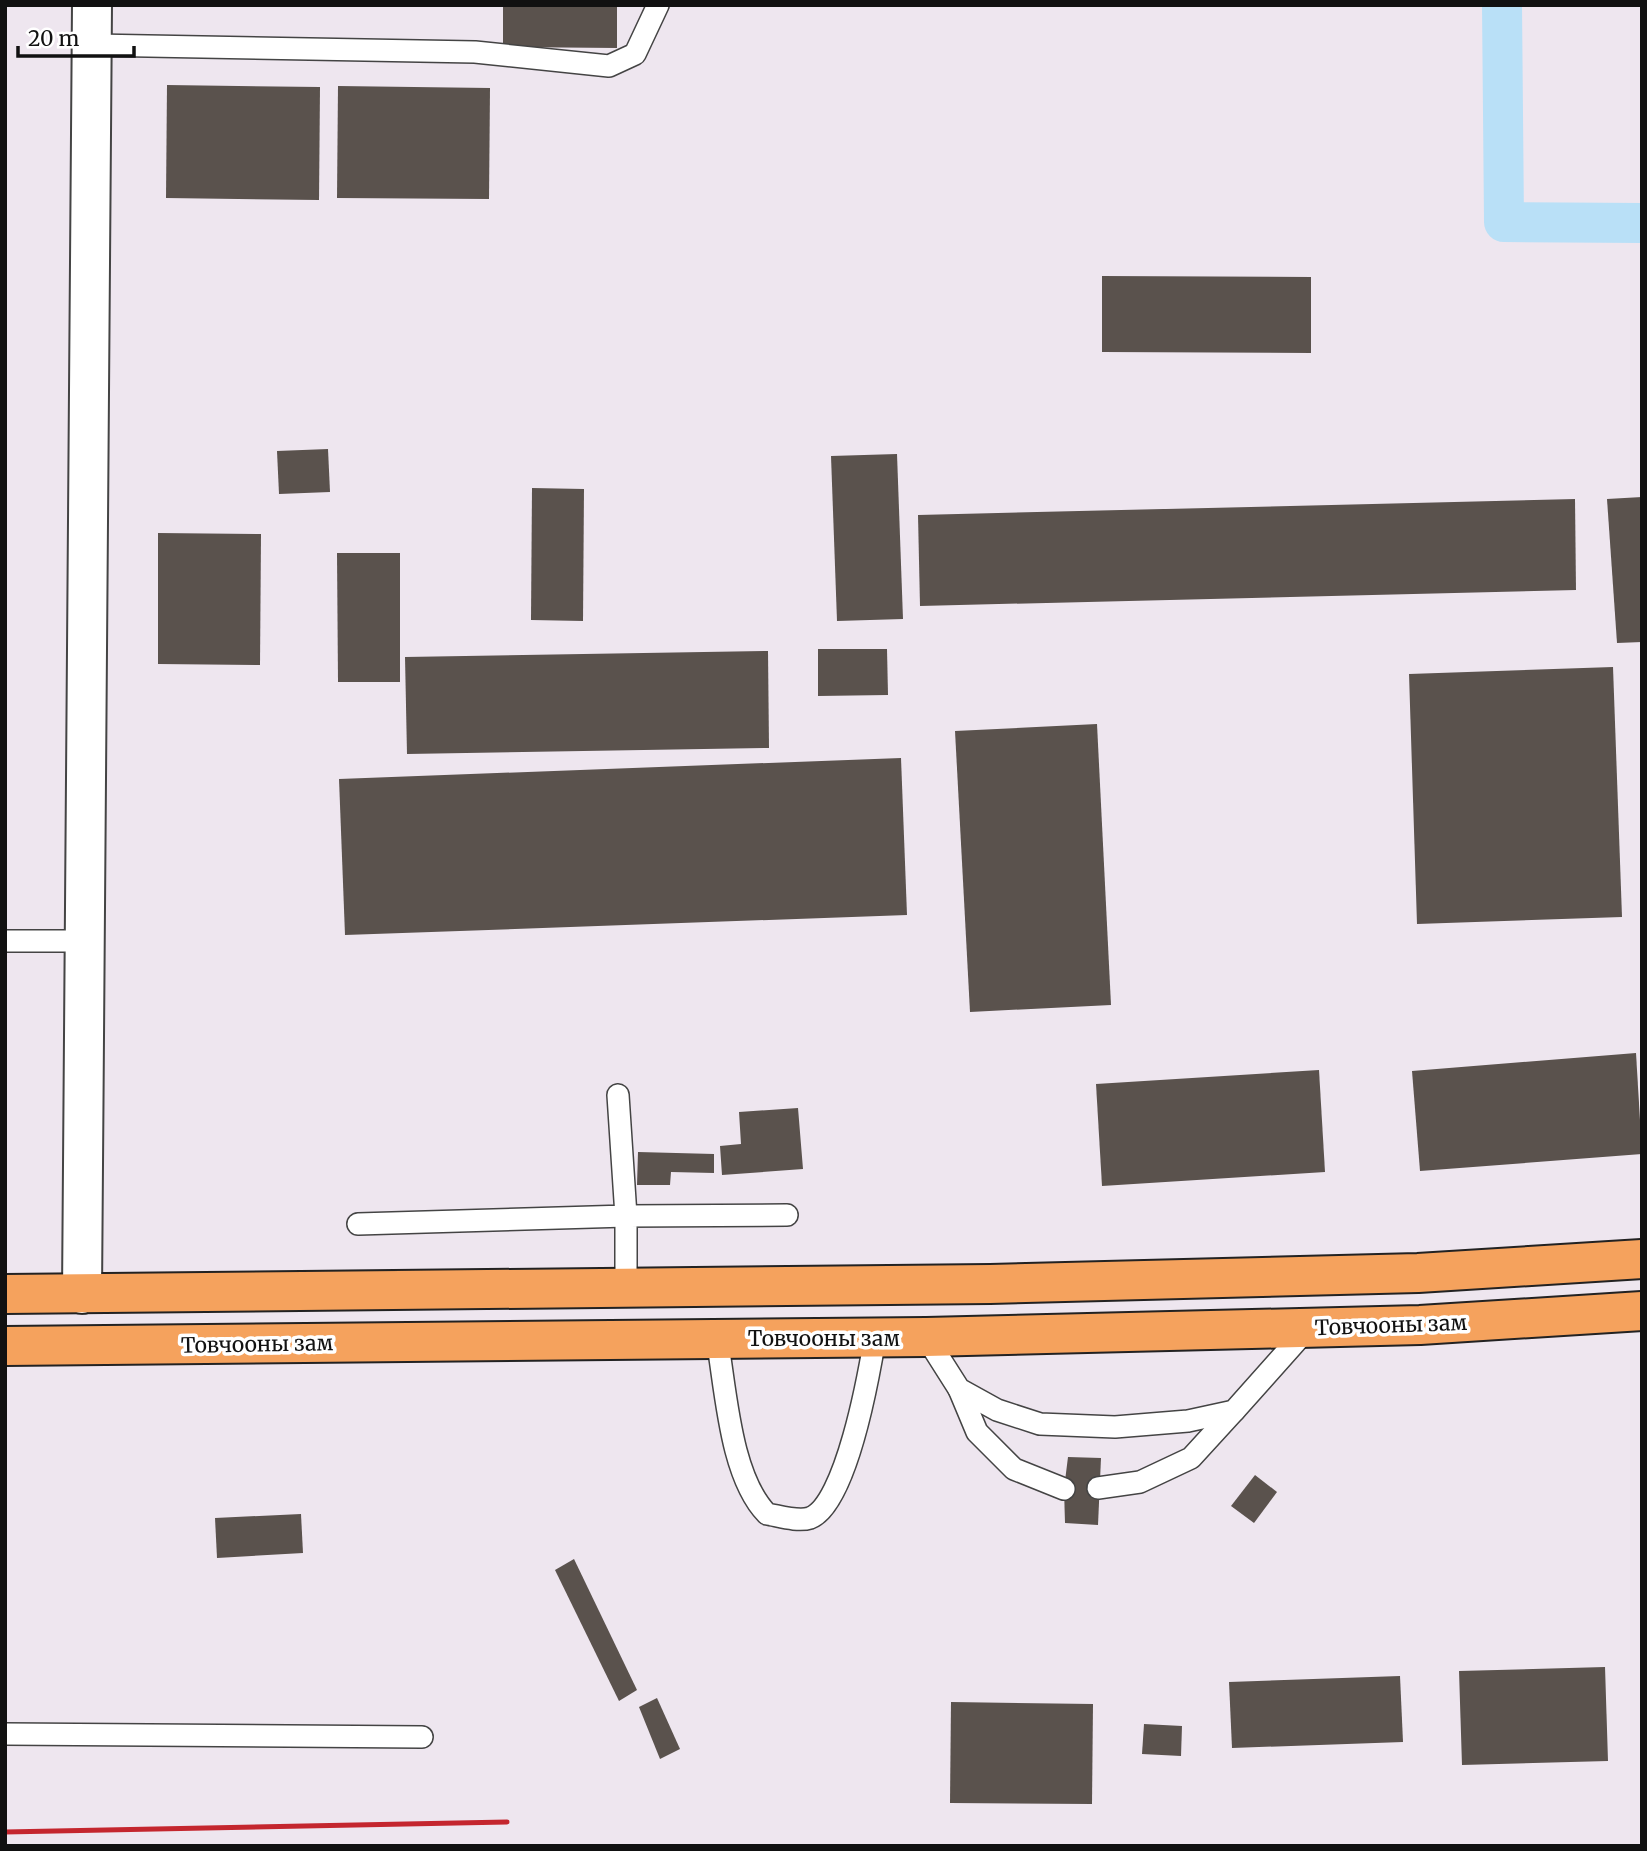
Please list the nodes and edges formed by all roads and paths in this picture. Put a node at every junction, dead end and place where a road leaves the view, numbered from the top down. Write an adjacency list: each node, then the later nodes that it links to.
1 (92, 5): 3 (street)
2 (658, 5): 3 (lane)
3 (94, 45): 4 (street)
4 (85, 941): 5 (lane); 13 (street)
5 (5, 942)
6 (618, 1095): 8 (lane)
7 (787, 1215): 8 (lane)
8 (626, 1216): 9 (lane); 11 (lane)
9 (358, 1224)
10 (1642, 1259): 11 (highway)
11 (626, 1288): 13 (highway)
12 (5, 1294): 13 (highway)
13 (82, 1294)
14 (1642, 1311): 15 (highway, Товчооны зам)
15 (1308, 1328): 16 (highway, Товчооны зам); 21 (lane)
16 (926, 1337): 17 (highway, Товчооны зам); 20 (lane)
17 (875, 1338): 18 (highway, Товчооны зам); 18 (lane)
18 (717, 1339): 19 (highway, Товчооны зам)
19 (5, 1346)
20 (959, 1389): 21 (lane); 23 (lane)
21 (1234, 1411): 22 (lane)
22 (1098, 1488)
23 (1064, 1489)
24 (5, 1734): 25 (lane)
25 (422, 1737)

